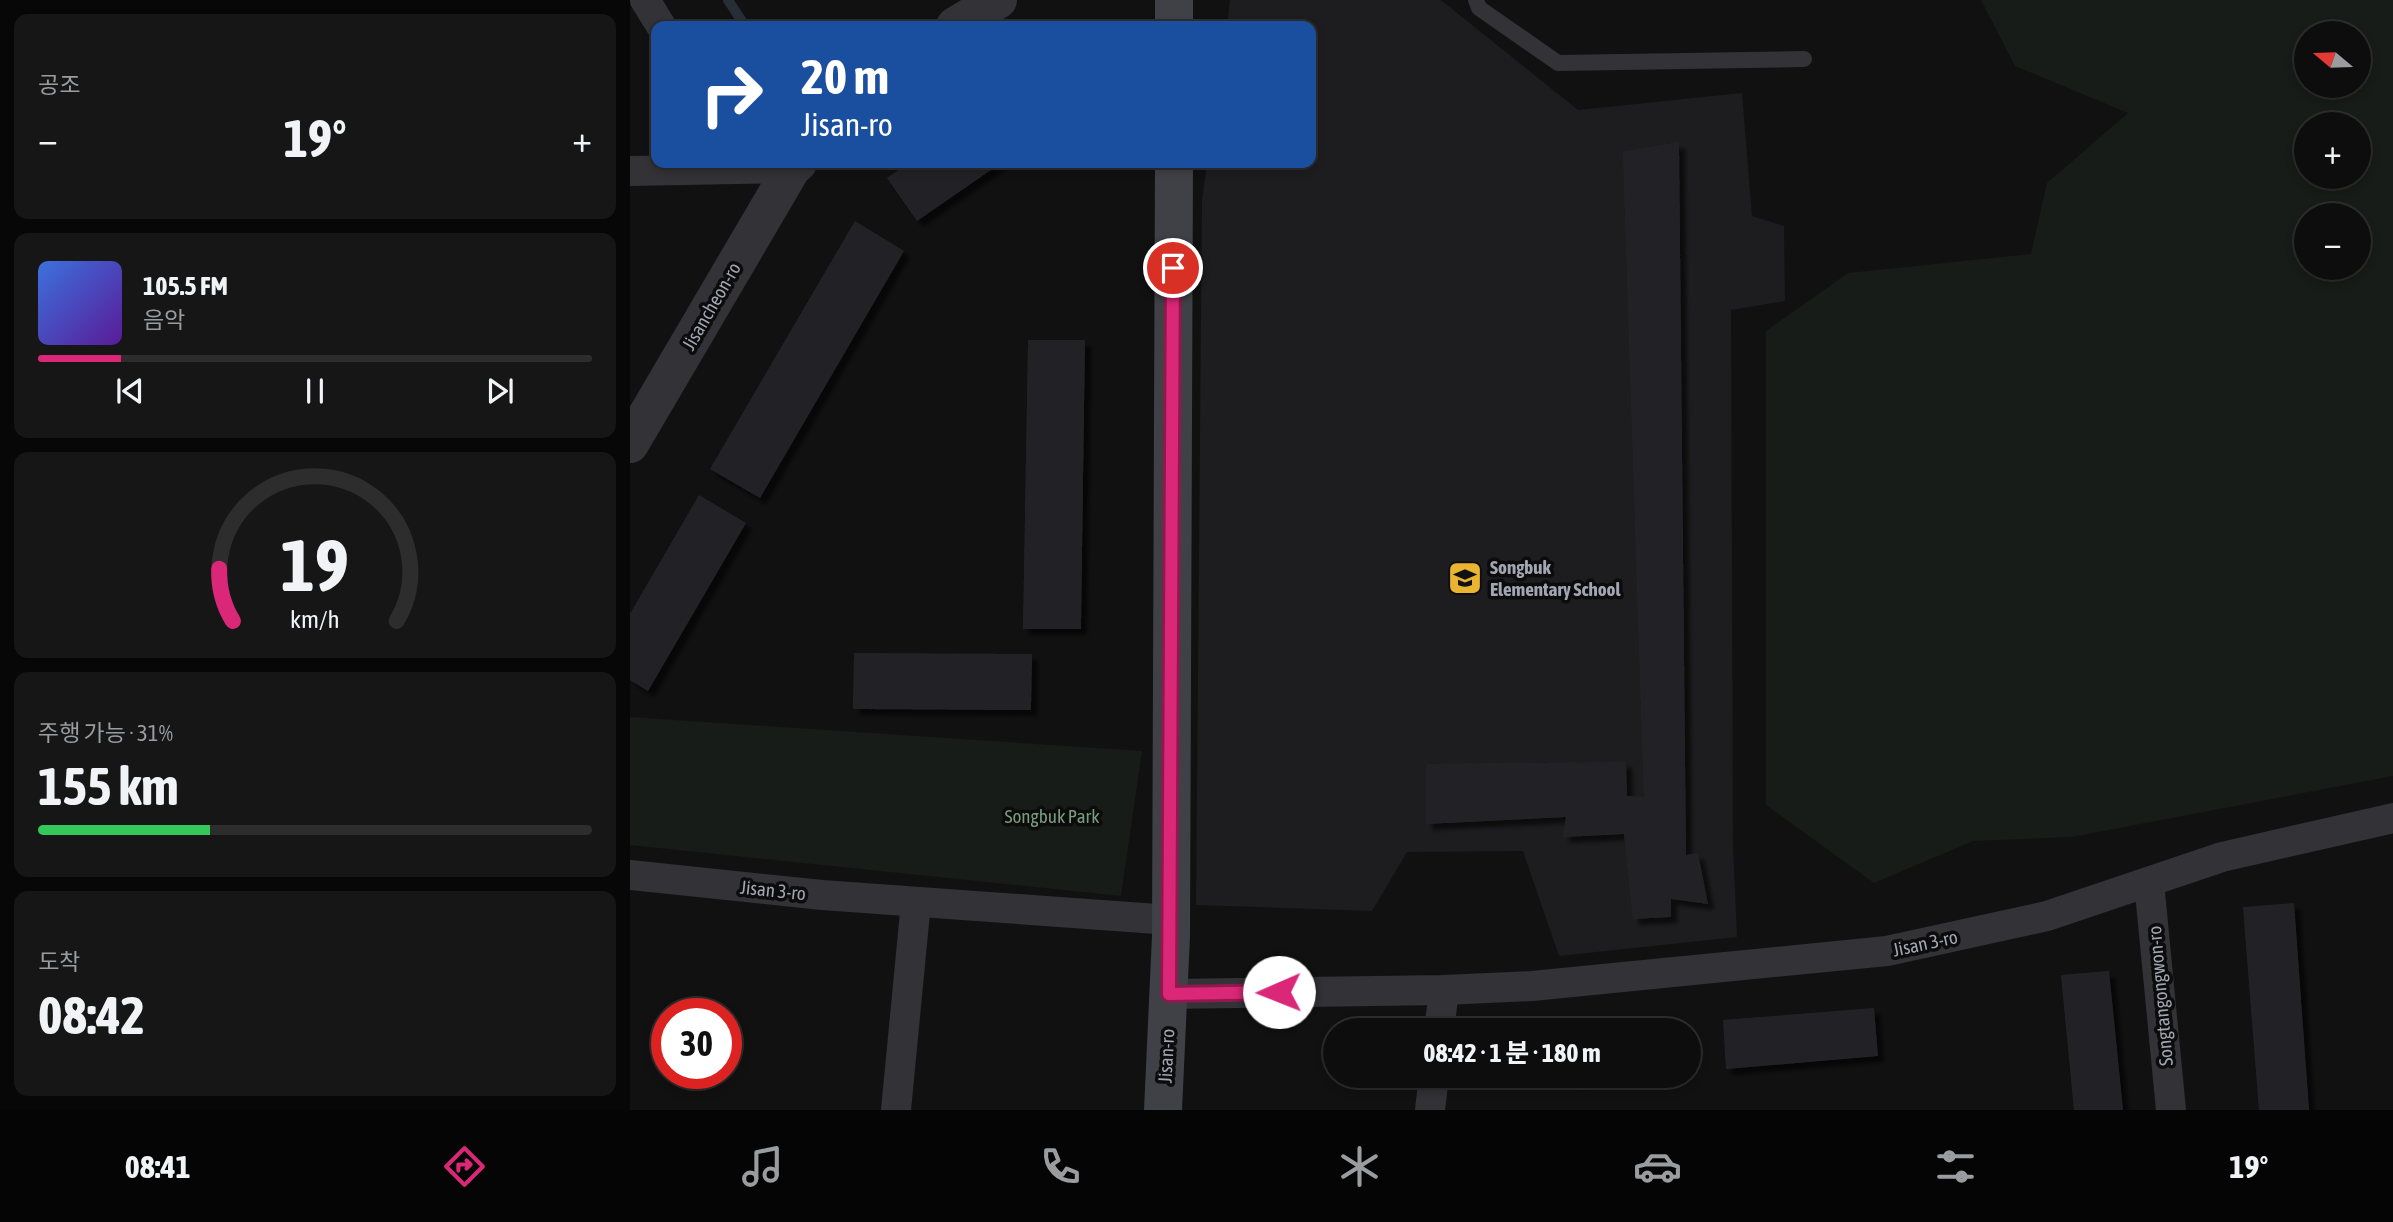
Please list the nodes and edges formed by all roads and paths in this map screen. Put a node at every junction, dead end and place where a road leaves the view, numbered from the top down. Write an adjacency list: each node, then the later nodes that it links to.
1 (645, 0): 5 (street)
2 (998, 0): 6 (street)
3 (1174, 0): 7 (main road)
4 (1476, 0): 8 (lane)
5 (658, 21)
6 (964, 21)
7 (1174, 21)
8 (1804, 59)
9 (710, 168): 12 (street)
10 (789, 168): 13 (street, Jisancheon-ro)
11 (1174, 168): 18 (main road, Jisan-ro)
12 (630, 171)
13 (630, 444)
14 (2393, 818): 16 (street, Jisan 3-ro)
15 (630, 875): 17 (street, Jisan 3-ro)
16 (2149, 882): 19 (street, Jisan 3-ro); 26 (street, Songtangongwon-ro)
17 (916, 902): 18 (street, Jisan 3-ro); 23 (street)
18 (1171, 919): 20 (main road, Jisan-ro)
19 (1444, 990): 20 (street, Jisan 3-ro); 21 (street)
20 (1169, 994): 24 (main road, Jisan-ro)
21 (1441, 1018)
22 (1433, 1088): 25 (street)
23 (896, 1110)
24 (1163, 1110)
25 (1430, 1110)
26 (2171, 1110)

